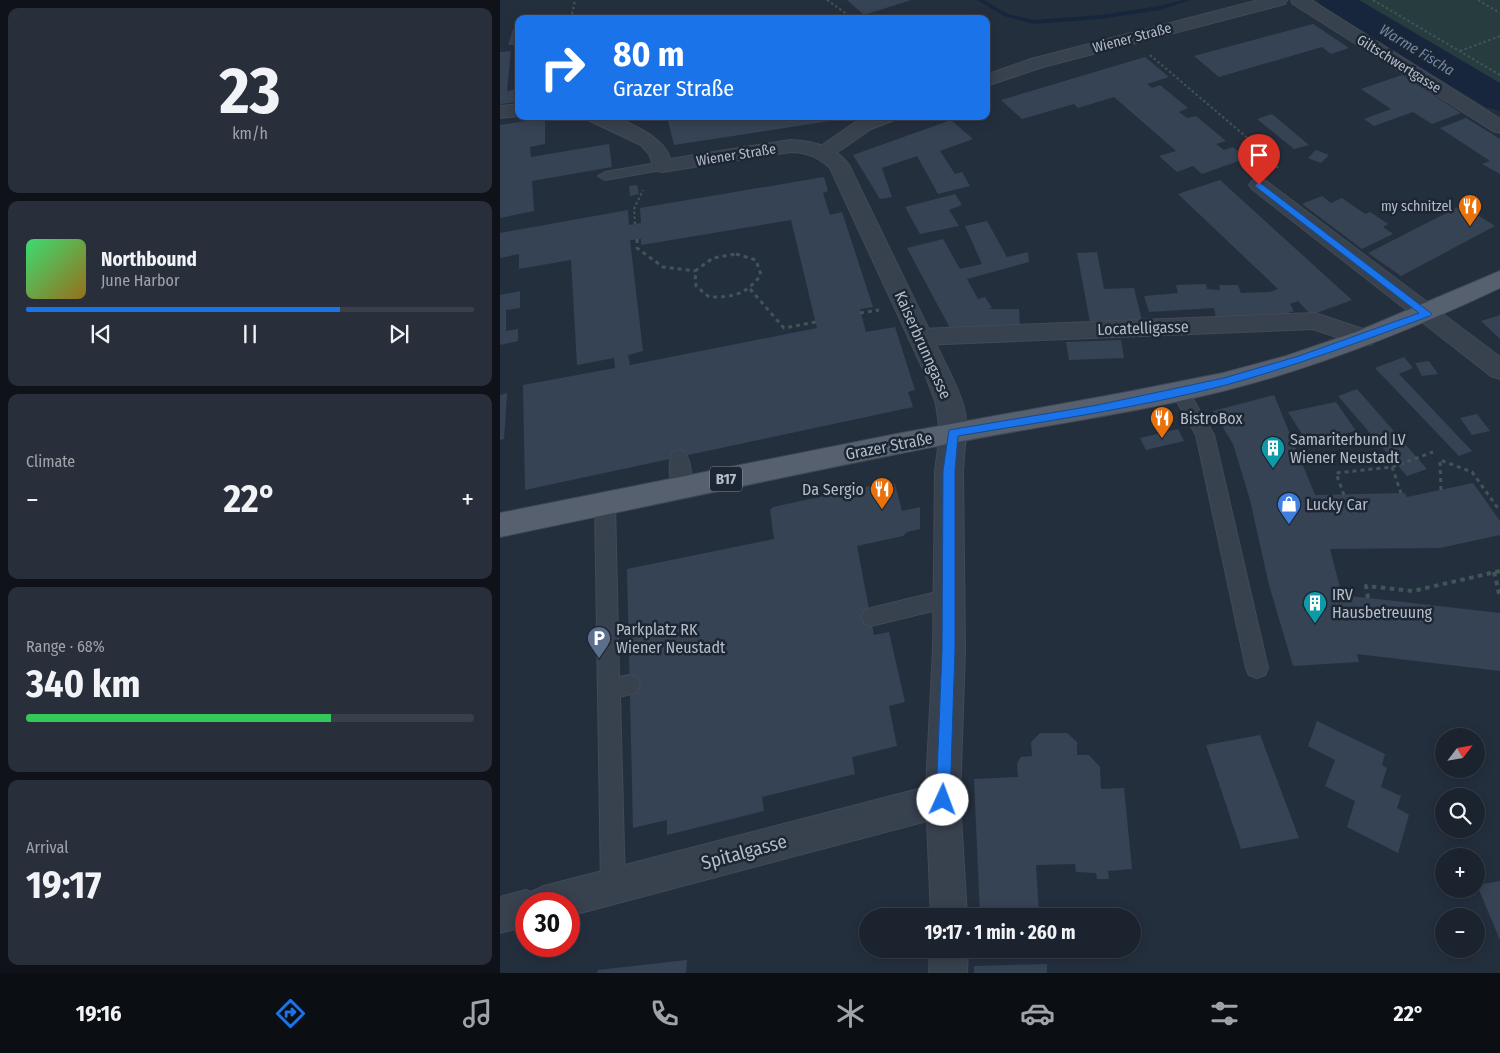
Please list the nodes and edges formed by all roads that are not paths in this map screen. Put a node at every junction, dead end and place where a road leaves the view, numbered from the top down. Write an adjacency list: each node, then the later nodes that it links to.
1 (1279, 0): 3 (street, Wiener Straße)
2 (1299, 0): 8 (street, Giltschwertgasse)
3 (990, 80)
4 (515, 110): 5 (street)
5 (500, 112)
6 (603, 120): 10 (street)
7 (877, 120): 9 (street)
8 (1500, 128)
9 (825, 152): 10 (street, Wiener Straße); 15 (street, Kaiserbrunngasse)
10 (662, 166): 11 (lane)
11 (605, 176)
12 (1259, 185): 14 (street)
13 (1500, 279): 14 (main road, Grazer Straße / B17)
14 (1427, 314): 16 (main road, Grazer Straße / B17); 17 (street)
15 (920, 337): 16 (street, Locatelligasse); 19 (street, Kaiserbrunngasse)
16 (1363, 338): 18 (main road, Grazer Straße / B17)
17 (1500, 370)
18 (1180, 391): 19 (main road, Grazer Straße / B17); 26 (lane)
19 (953, 433): 21 (main road, Grazer Straße / B17); 24 (street, Kaiserbrunngasse)
20 (678, 457): 21 (lane)
21 (682, 488): 22 (main road, Grazer Straße / B17)
22 (605, 504): 23 (main road, Grazer Straße / B17); 28 (lane)
23 (500, 525)
24 (949, 598): 25 (lane); 27 (street, Kaiserbrunngasse)
25 (871, 617)
26 (1257, 668)
27 (943, 800): 28 (street, Spitalgasse); 30 (street, Kaiserbrunngasse)
28 (613, 886): 29 (street, Spitalgasse)
29 (580, 895)
30 (948, 908)
31 (515, 911): 32 (street)
32 (500, 915)
33 (949, 958): 34 (street)
34 (948, 973)

